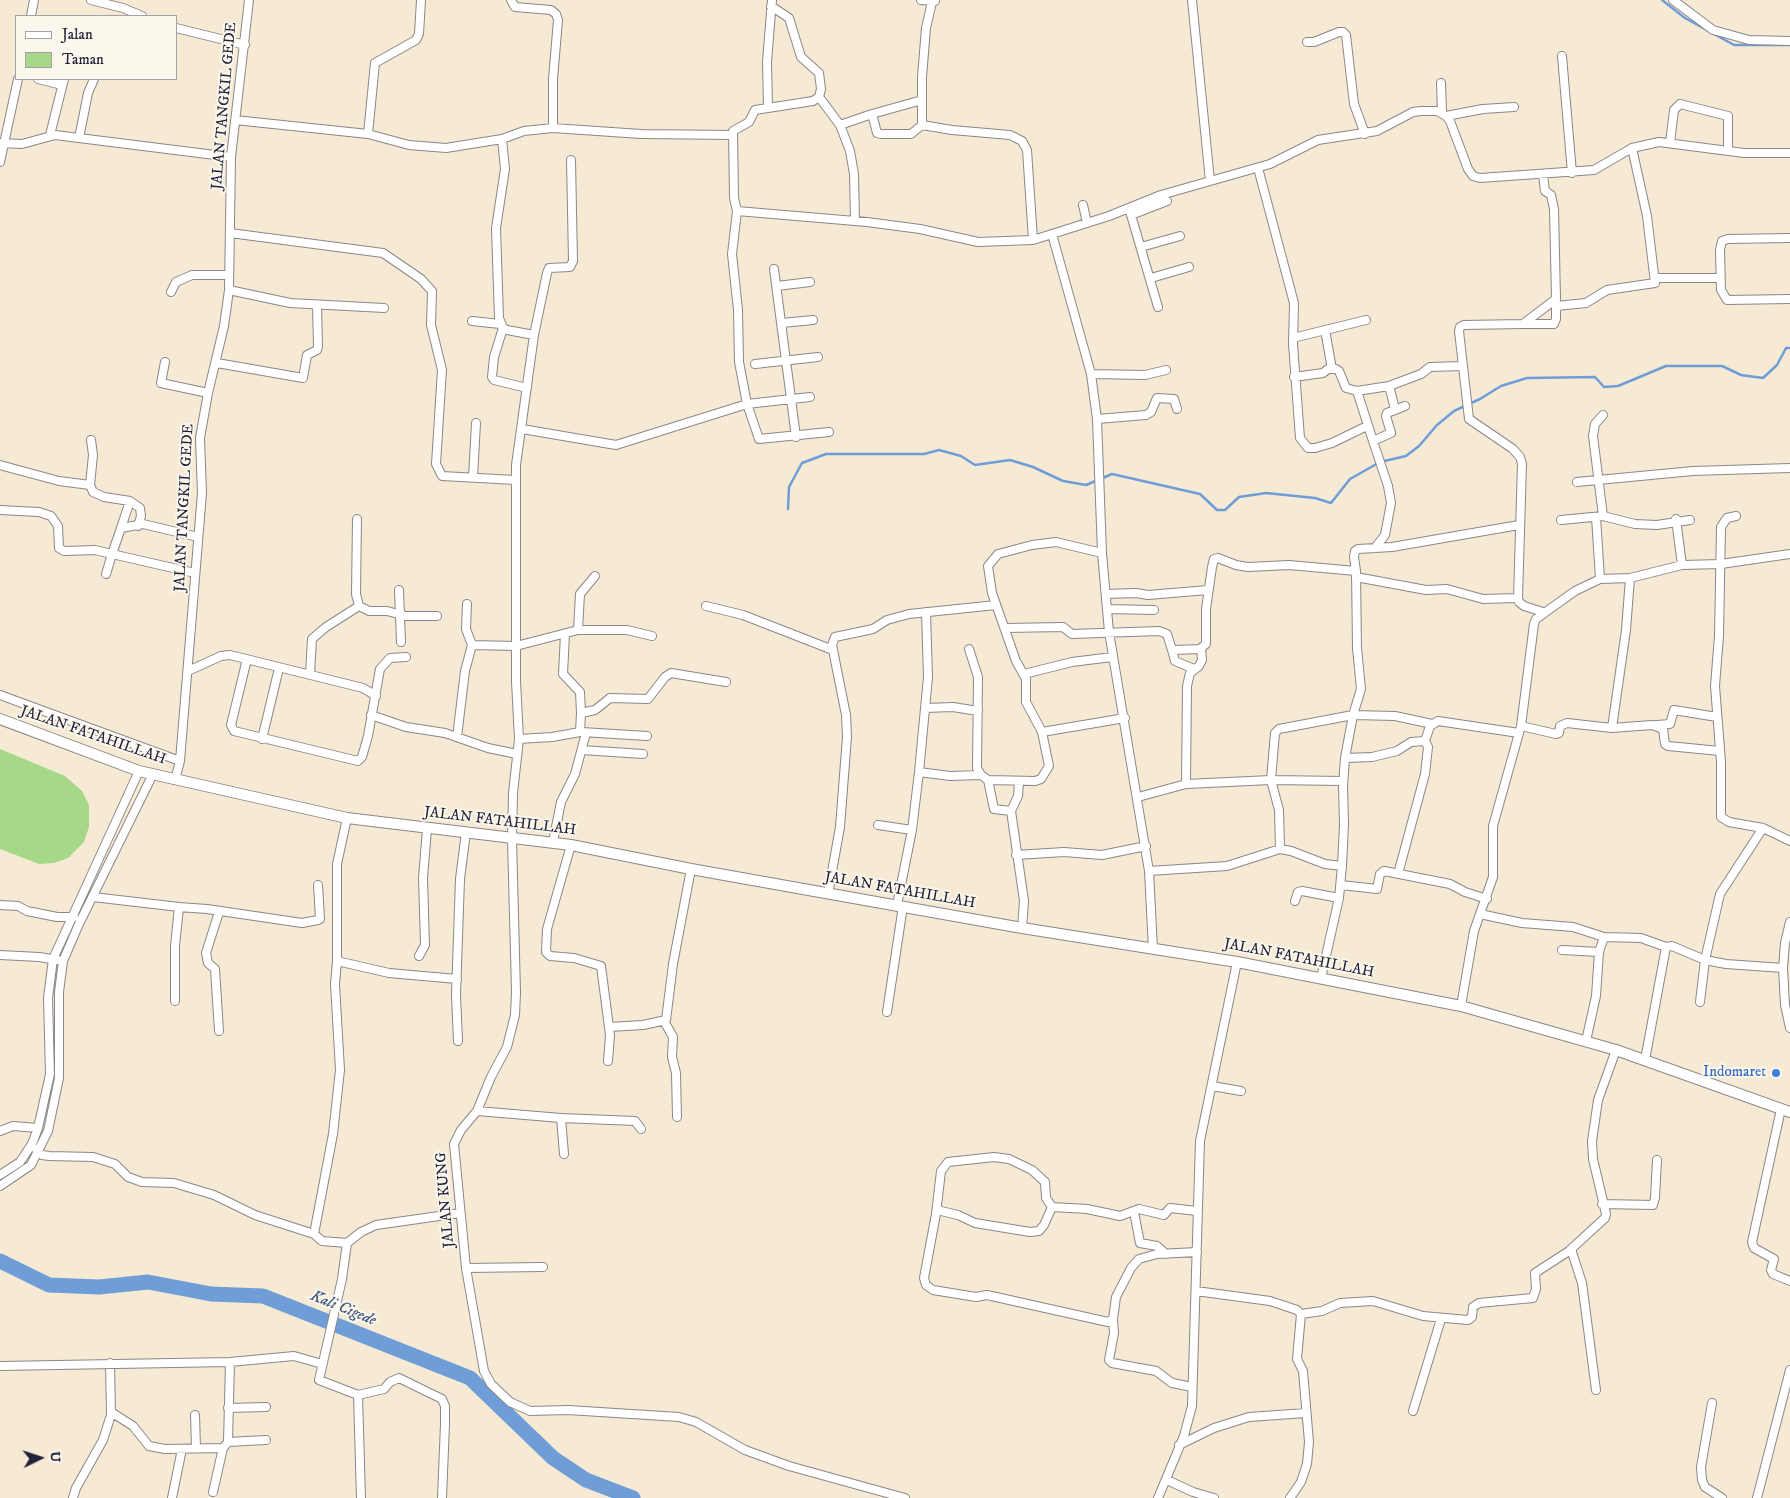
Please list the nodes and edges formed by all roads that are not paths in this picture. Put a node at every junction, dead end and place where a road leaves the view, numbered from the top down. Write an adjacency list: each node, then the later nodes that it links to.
1 (34, 0): 11 (street)
2 (91, 0): 12 (street)
3 (249, 0): 16 (street, JALAN TANGKIL GEDE)
4 (421, 0): 33 (street)
5 (511, 0): 32 (street)
6 (921, 0): 9 (street)
7 (1192, 0): 50 (street)
8 (1673, 0): 14 (street)
9 (935, 1): 24 (street)
10 (771, 3): 23 (street); 25 (street)
11 (31, 15)
12 (140, 15)
13 (178, 28): 16 (street)
14 (1790, 41)
15 (1307, 42): 34 (street)
16 (245, 45): 29 (street, JALAN TANGKIL GEDE)
17 (1562, 56): 48 (street)
18 (18, 80): 40 (street)
19 (46, 80): 21 (street)
20 (94, 80): 37 (street)
21 (63, 82): 35 (street)
22 (1441, 83): 28 (street)
23 (819, 97): 25 (street); 30 (street)
24 (922, 100): 27 (street); 31 (street)
25 (768, 107): 36 (street)
26 (1514, 107): 28 (street)
27 (872, 114): 30 (street); 31 (street)
28 (1444, 114): 34 (street); 49 (street)
29 (235, 120): 33 (street); 44 (street, JALAN TANGKIL GEDE)
30 (840, 125): 55 (street)
31 (922, 125): 61 (street)
32 (553, 128): 36 (street); 38 (street)
33 (368, 134): 38 (street)
34 (1365, 134): 47 (street)
35 (50, 135): 37 (street); 40 (street)
36 (732, 135): 53 (street)
37 (79, 138): 44 (street)
38 (502, 139): 83 (street)
39 (1670, 143): 41 (street); 42 (street); 42 (street)
40 (3, 144): 46 (street)
41 (1632, 148): 48 (street); 67 (street)
42 (1728, 151): 43 (street)
43 (1790, 153)
44 (231, 157): 57 (street, JALAN TANGKIL GEDE)
45 (572, 160): 85 (street, JALAN KUNG)
46 (0, 162)
47 (1258, 168): 50 (street); 86 (street)
48 (1572, 173): 49 (street)
49 (1543, 175): 74 (street)
50 (1210, 181): 54 (street)
51 (1167, 201): 54 (street)
52 (1084, 205): 56 (street)
53 (737, 211): 55 (street); 103 (street)
54 (1130, 211): 56 (street); 62 (street)
55 (855, 221): 61 (street)
56 (1088, 223): 58 (street)
57 (230, 233): 65 (street, JALAN TANGKIL GEDE); 118 (street)
58 (1052, 234): 61 (street); 95 (street)
59 (1180, 236): 62 (street)
60 (1790, 238): 68 (street)
61 (1033, 240)
62 (1141, 247): 66 (street)
63 (1189, 267): 66 (street)
64 (774, 269): 70 (street)
65 (229, 275): 71 (street, JALAN TANGKIL GEDE); 72 (street)
66 (1151, 278): 77 (street)
67 (1656, 278): 68 (street); 74 (street)
68 (1720, 278): 73 (street)
69 (810, 282): 70 (street)
70 (777, 286): 81 (street)
71 (229, 290): 75 (street); 90 (street, JALAN TANGKIL GEDE)
72 (171, 292)
73 (1790, 299)
74 (1556, 302): 82 (street); 82 (street)
75 (318, 306): 76 (street); 90 (street)
76 (384, 308)
77 (1158, 308)
78 (472, 320): 83 (street)
79 (813, 320): 81 (street)
80 (1366, 320): 84 (street)
81 (782, 323): 88 (street)
82 (1523, 324): 92 (street)
83 (502, 326): 85 (street); 98 (street)
84 (1325, 330): 86 (street); 93 (street)
85 (534, 335): 98 (street, JALAN KUNG)
86 (1294, 338): 96 (street)
87 (818, 357): 88 (street)
88 (785, 361): 91 (street); 102 (street)
89 (165, 362): 100 (street)
90 (217, 363): 100 (street, JALAN TANGKIL GEDE)
91 (755, 364)
92 (1462, 366): 97 (street); 131 (street)
93 (1332, 369): 96 (street); 99 (street)
94 (1166, 370): 95 (street)
95 (1091, 374): 108 (street)
96 (1294, 377): 110 (street)
97 (1389, 386): 99 (street); 106 (street)
98 (528, 388): 111 (street, JALAN KUNG)
99 (1356, 391): 110 (street)
100 (208, 393): 134 (street, JALAN TANGKIL GEDE)
101 (810, 397): 102 (street)
102 (790, 399): 103 (street); 113 (street)
103 (747, 404): 111 (street); 113 (street)
104 (1405, 406): 106 (street)
105 (1177, 409): 108 (street)
106 (1395, 409): 115 (street)
107 (1603, 415): 119 (street)
108 (1097, 418): 136 (street)
109 (476, 423): 118 (street)
110 (1367, 426): 115 (street)
111 (522, 429): 120 (street, JALAN KUNG)
112 (828, 432): 113 (street)
113 (796, 437)
114 (91, 440): 122 (street)
115 (1373, 441): 135 (street)
116 (0, 465): 122 (street)
117 (1790, 468): 119 (street)
118 (473, 477): 120 (street)
119 (1599, 479): 121 (street); 126 (street)
120 (515, 480): 168 (street, JALAN KUNG)
121 (1577, 482)
122 (90, 485): 123 (street)
123 (130, 501): 132 (street); 133 (street)
124 (0, 510): 137 (street)
125 (1736, 516): 140 (street)
126 (1600, 517): 128 (street); 129 (street); 146 (street)
127 (357, 519): 153 (street)
128 (1560, 520)
129 (1676, 520): 130 (street); 139 (street)
130 (1690, 520)
131 (1519, 525): 135 (street); 150 (street)
132 (138, 526): 133 (street); 134 (street)
133 (121, 528): 137 (street)
134 (198, 537): 141 (street, JALAN TANGKIL GEDE)
135 (1375, 548): 143 (street)
136 (1102, 553): 149 (street); 152 (street)
137 (112, 554): 141 (street); 142 (street)
138 (1790, 554): 140 (street)
139 (1682, 564): 140 (street); 145 (street)
140 (1721, 564): 189 (street)
141 (195, 573): 178 (street, JALAN TANGKIL GEDE)
142 (106, 574)
143 (1356, 574): 148 (street); 150 (street); 188 (street)
144 (595, 576): 162 (street)
145 (1630, 578): 146 (street); 194 (street)
146 (1600, 579): 158 (street)
147 (399, 590): 159 (street)
148 (1208, 590): 149 (street); 170 (street)
149 (1106, 594): 155 (street)
150 (1518, 598): 158 (street)
151 (467, 604): 167 (street)
152 (996, 605): 157 (street); 161 (street)
153 (359, 606): 159 (street); 179 (street)
154 (706, 606): 171 (street)
155 (1107, 608): 156 (street); 163 (street)
156 (1154, 610)
157 (926, 612): 171 (street); 184 (street)
158 (1543, 612): 195 (street)
159 (399, 615): 160 (street); 166 (street)
160 (437, 616)
161 (1005, 628): 163 (street); 180 (street)
162 (578, 630): 164 (street); 165 (street)
163 (1109, 632): 172 (street); 174 (street)
164 (565, 634): 168 (street); 186 (street)
165 (652, 636)
166 (401, 642)
167 (472, 645): 168 (street); 199 (street)
168 (516, 646): 201 (street, JALAN KUNG)
169 (969, 649): 185 (street)
170 (1201, 649): 172 (street); 177 (street)
171 (833, 650): 240 (street)
172 (1172, 650): 177 (street)
173 (406, 657): 183 (street)
174 (1112, 657): 180 (street); 190 (street)
175 (247, 659): 176 (street); 178 (street); 200 (street)
176 (280, 668): 179 (street); 200 (street)
177 (1194, 669): 218 (street)
178 (188, 671): 208 (street, JALAN TANGKIL GEDE)
179 (310, 674): 183 (street)
180 (1024, 674): 197 (street)
181 (726, 682): 186 (street)
182 (0, 695): 208 (street)
183 (376, 696): 187 (street)
184 (926, 708): 185 (street); 210 (street)
185 (978, 711): 212 (street)
186 (580, 713): 196 (street)
187 (371, 715): 199 (street); 200 (street)
188 (1353, 715): 192 (street); 207 (street); 215 (street)
189 (1717, 717): 193 (street); 204 (street)
190 (1125, 718): 197 (street); 219 (street)
191 (0, 719): 209 (street, JALAN FATAHILLAH)
192 (1432, 724): 195 (street); 202 (street)
193 (1657, 725): 194 (street); 204 (street)
194 (1612, 728): 195 (street)
195 (1520, 729): 243 (street)
196 (583, 732): 198 (street); 201 (street); 203 (street)
197 (1042, 732): 216 (street)
198 (647, 736)
199 (458, 738): 205 (street)
200 (262, 739)
201 (519, 739): 205 (street, JALAN KUNG)
202 (1425, 741): 207 (street); 237 (street)
203 (582, 750): 206 (street); 229 (street)
204 (1720, 751): 224 (street)
205 (517, 754): 227 (street, JALAN KUNG)
206 (643, 754)
207 (1345, 758): 217 (street)
208 (180, 761): 213 (street, JALAN TANGKIL GEDE)
209 (138, 770): 211 (street, JALAN FATAHILLAH); 250 (street)
210 (919, 772): 212 (street); 225 (street)
211 (153, 774): 213 (street, JALAN FATAHILLAH); 241 (street)
212 (981, 775): 214 (street)
213 (175, 780): 221 (street, JALAN FATAHILLAH)
214 (988, 780): 216 (street); 220 (street)
215 (1272, 780): 217 (street); 218 (street); 232 (street)
216 (1019, 781): 220 (street)
217 (1343, 781): 234 (street)
218 (1186, 784): 219 (street)
219 (1138, 797): 231 (street)
220 (1011, 811): 233 (street)
221 (347, 818): 223 (street, JALAN FATAHILLAH); 262 (street)
222 (878, 825): 225 (street)
223 (427, 829): 226 (street, JALAN FATAHILLAH); 259 (street)
224 (1766, 829): 228 (street); 261 (street)
225 (912, 830): 246 (street)
226 (466, 832): 227 (street, JALAN FATAHILLAH); 267 (street)
227 (512, 839): 229 (street, JALAN FATAHILLAH); 285 (street, JALAN KUNG)
228 (1790, 841)
229 (553, 842): 230 (street, JALAN FATAHILLAH)
230 (571, 844): 235 (street, JALAN FATAHILLAH); 274 (street)
231 (1146, 846): 233 (street); 236 (street)
232 (1280, 849): 234 (street); 236 (street)
233 (1016, 855): 252 (street)
234 (1342, 866): 239 (street)
235 (691, 869): 240 (street, JALAN FATAHILLAH); 273 (street)
236 (1149, 871): 255 (street)
237 (1398, 874): 239 (street); 243 (street)
238 (318, 885): 248 (street)
239 (1341, 885): 242 (street)
240 (828, 894): 246 (street, JALAN FATAHILLAH)
241 (93, 897): 247 (street); 263 (street)
242 (1339, 898): 244 (street); 266 (street)
243 (1486, 899): 249 (street)
244 (1295, 900)
245 (0, 905): 250 (street)
246 (900, 906): 252 (street, JALAN FATAHILLAH); 272 (street)
247 (179, 908): 248 (street); 268 (street)
248 (219, 912): 276 (street)
249 (1480, 914): 253 (street); 271 (street)
250 (74, 917): 260 (street)
251 (1790, 922): 265 (street)
252 (1022, 928): 255 (street, JALAN FATAHILLAH)
253 (1604, 937): 254 (street); 257 (street)
254 (1666, 947): 261 (street); 280 (street)
255 (1153, 949): 264 (street, JALAN FATAHILLAH)
256 (1562, 950): 257 (street)
257 (1599, 952): 278 (street)
258 (0, 955): 260 (street)
259 (419, 956)
260 (53, 959): 263 (street); 288 (street)
261 (1705, 960): 265 (street); 269 (street)
262 (336, 961): 267 (street); 303 (street)
263 (63, 962): 292 (street)
264 (1237, 962): 266 (street, JALAN FATAHILLAH); 282 (street)
265 (1783, 968): 270 (street)
266 (1321, 978): 271 (street, JALAN FATAHILLAH)
267 (457, 979): 277 (street)
268 (175, 1001)
269 (1700, 1002)
270 (1788, 1005): 275 (street)
271 (1461, 1006): 278 (street, JALAN FATAHILLAH)
272 (887, 1012)
273 (664, 1021): 274 (street); 286 (street)
274 (609, 1028): 281 (street)
275 (1790, 1028)
276 (219, 1031)
277 (458, 1041)
278 (1586, 1041): 279 (street, JALAN FATAHILLAH)
279 (1616, 1050): 280 (street, JALAN FATAHILLAH); 297 (street)
280 (1645, 1060): 284 (street, JALAN FATAHILLAH)
281 (608, 1061)
282 (1212, 1086): 283 (street); 300 (street)
283 (1241, 1091)
284 (1785, 1110): 310 (street)
285 (476, 1111): 287 (street); 302 (street, JALAN KUNG)
286 (677, 1117)
287 (561, 1118): 289 (street); 293 (street)
288 (38, 1128): 290 (street); 291 (street)
289 (641, 1130)
290 (0, 1131)
291 (32, 1144): 292 (street); 295 (street)
292 (38, 1152): 296 (street); 303 (street)
293 (564, 1154)
294 (1657, 1160): 297 (street)
295 (0, 1175)
296 (0, 1186)
297 (1602, 1204): 305 (street)
298 (1052, 1206): 299 (street); 299 (street); 301 (street)
299 (936, 1210): 313 (street)
300 (1197, 1211): 301 (street); 306 (street)
301 (1134, 1212): 307 (street)
302 (460, 1213): 304 (street); 309 (street, JALAN KUNG)
303 (314, 1234): 304 (street)
304 (347, 1243): 317 (street)
305 (1571, 1249): 314 (street); 321 (street)
306 (1197, 1252): 307 (street); 311 (street)
307 (1166, 1254): 313 (street)
308 (543, 1267): 309 (street)
309 (466, 1268): 341 (street, JALAN KUNG)
310 (1790, 1281)
311 (1196, 1291): 312 (street); 320 (street)
312 (1301, 1314): 314 (street); 328 (street)
313 (1113, 1319): 320 (street)
314 (1441, 1319): 326 (street)
315 (230, 1362): 316 (street); 317 (street); 325 (street)
316 (110, 1363): 318 (street); 327 (street)
317 (322, 1364): 322 (street)
318 (0, 1366)
319 (1790, 1370): 346 (street)
320 (1192, 1387): 334 (street)
321 (1596, 1390)
322 (358, 1395): 339 (street); 340 (street)
323 (1712, 1403): 345 (street)
324 (266, 1407): 325 (street)
325 (228, 1408): 331 (street)
326 (1412, 1411)
327 (111, 1412): 333 (street); 337 (street)
328 (1306, 1413): 334 (street); 344 (street)
329 (195, 1415): 332 (street)
330 (266, 1440): 331 (street)
331 (225, 1445): 332 (street); 336 (street)
332 (196, 1448): 333 (street)
333 (182, 1449): 338 (street)
334 (1178, 1449): 335 (street)
335 (1167, 1480): 342 (street); 343 (street)
336 (213, 1492)
337 (73, 1498)
338 (172, 1498)
339 (361, 1498)
340 (442, 1498)
341 (905, 1498)
342 (1158, 1498)
343 (1214, 1498)
344 (1290, 1498)
345 (1722, 1498)
346 (1757, 1498)

